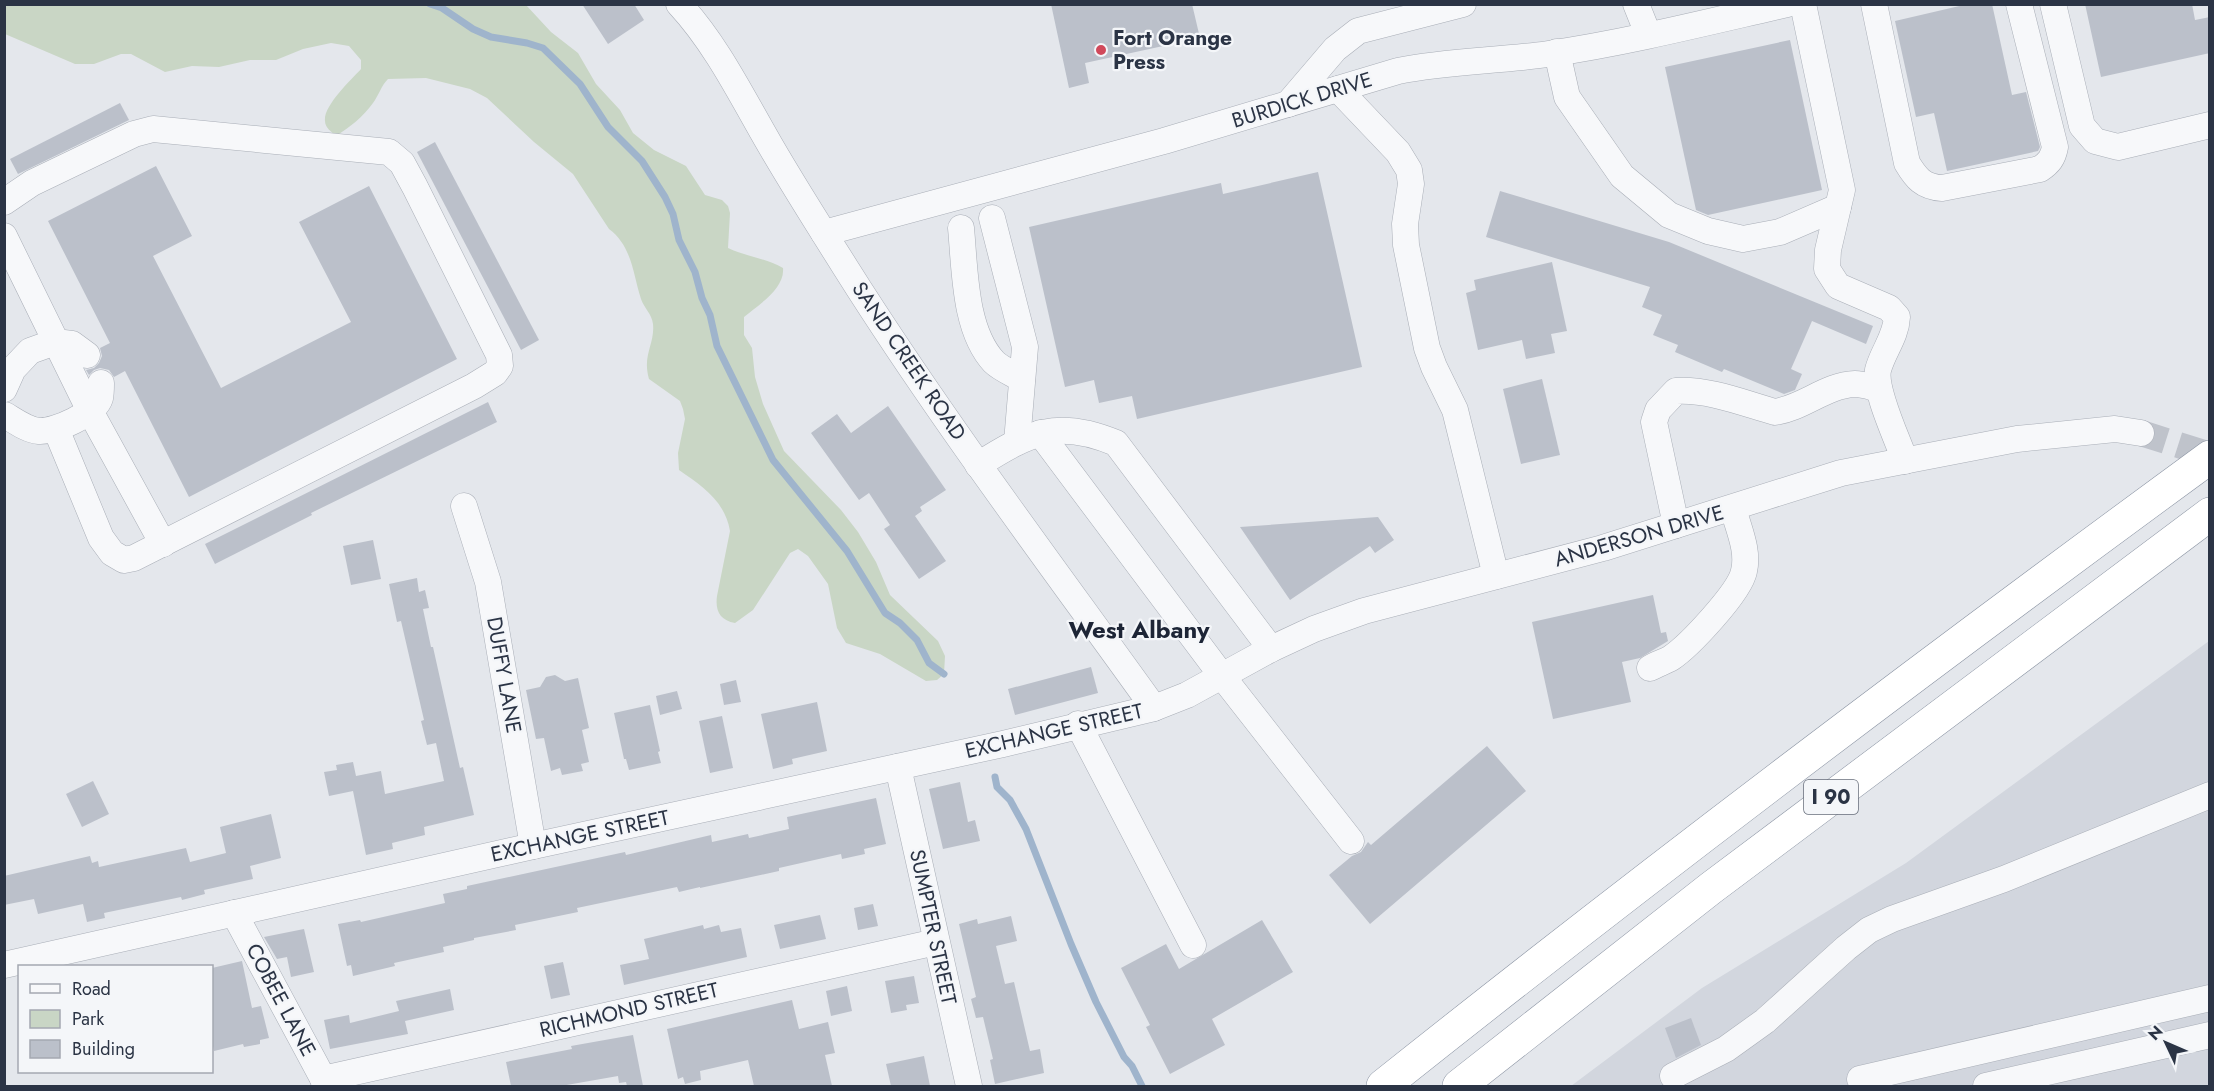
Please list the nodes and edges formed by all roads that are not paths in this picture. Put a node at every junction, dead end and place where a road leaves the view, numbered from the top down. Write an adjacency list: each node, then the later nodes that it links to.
1 (679, 4): 18 (street, SAND CREEK ROAD)
2 (1463, 4): 12 (street)
3 (1636, 4): 9 (street)
4 (1803, 4): 15 (street)
5 (1874, 4): 6 (street)
6 (2019, 4)
7 (2053, 4): 13 (street)
8 (1780, 5): 9 (street, BURDICK DRIVE)
9 (1648, 34): 10 (street, BURDICK DRIVE)
10 (1557, 52): 11 (street, BURDICK DRIVE); 15 (street)
11 (1338, 89): 12 (street, BURDICK DRIVE); 42 (street)
12 (1287, 104): 18 (street, BURDICK DRIVE)
13 (2209, 126)
14 (4, 202): 40 (street)
15 (1838, 207): 25 (street)
16 (992, 218): 22 (street)
17 (961, 228): 22 (street)
18 (824, 233): 35 (street, SAND CREEK ROAD)
19 (4, 236): 20 (street)
20 (55, 342): 21 (street); 24 (street); 27 (street)
21 (87, 355)
22 (1022, 380): 31 (street)
23 (101, 383): 27 (street)
24 (4, 388)
25 (1879, 389): 34 (street); 39 (street)
26 (4, 400): 28 (street)
27 (90, 411): 29 (street); 40 (street)
28 (5, 415): 29 (street)
29 (56, 429): 40 (street)
30 (2141, 433): 34 (street, ANDERSON DRIVE)
31 (1029, 437): 35 (street); 43 (street); 45 (street)
32 (2210, 438): 41 (highway)
33 (2210, 457): 41 (highway, I 90)
34 (1905, 461): 37 (street, ANDERSON DRIVE)
35 (978, 465): 46 (street, SAND CREEK ROAD)
36 (464, 506): 51 (street, DUFFY LANE)
37 (1733, 508): 39 (street, ANDERSON DRIVE); 44 (street)
38 (2210, 514): 63 (highway, I 90)
39 (1676, 525): 42 (street, ANDERSON DRIVE)
40 (162, 544)
41 (2062, 565): 62 (highway, I 90)
42 (1496, 576): 43 (street, ANDERSON DRIVE)
43 (1270, 649): 45 (street, ANDERSON DRIVE)
44 (1650, 668)
45 (1222, 676): 46 (street, ANDERSON DRIVE); 50 (street)
46 (1154, 708): 47 (street, EXCHANGE STREET)
47 (1078, 724): 48 (street, EXCHANGE STREET); 54 (street)
48 (898, 767): 51 (street, EXCHANGE STREET); 53 (street, SUMPTER STREET)
49 (2210, 795): 58 (street)
50 (1351, 841)
51 (533, 846): 52 (street, EXCHANGE STREET)
52 (234, 913): 55 (street, EXCHANGE STREET); 60 (street, COBEE LANE)
53 (936, 942): 60 (street, RICHMOND STREET); 61 (street, SUMPTER STREET)
54 (1193, 945)
55 (4, 965)
56 (2210, 998): 59 (street)
57 (2210, 1035): 64 (street)
58 (1673, 1076)
59 (1860, 1079)
60 (325, 1083)
61 (969, 1086)
62 (1383, 1086)
63 (1459, 1086)
64 (1986, 1086)

